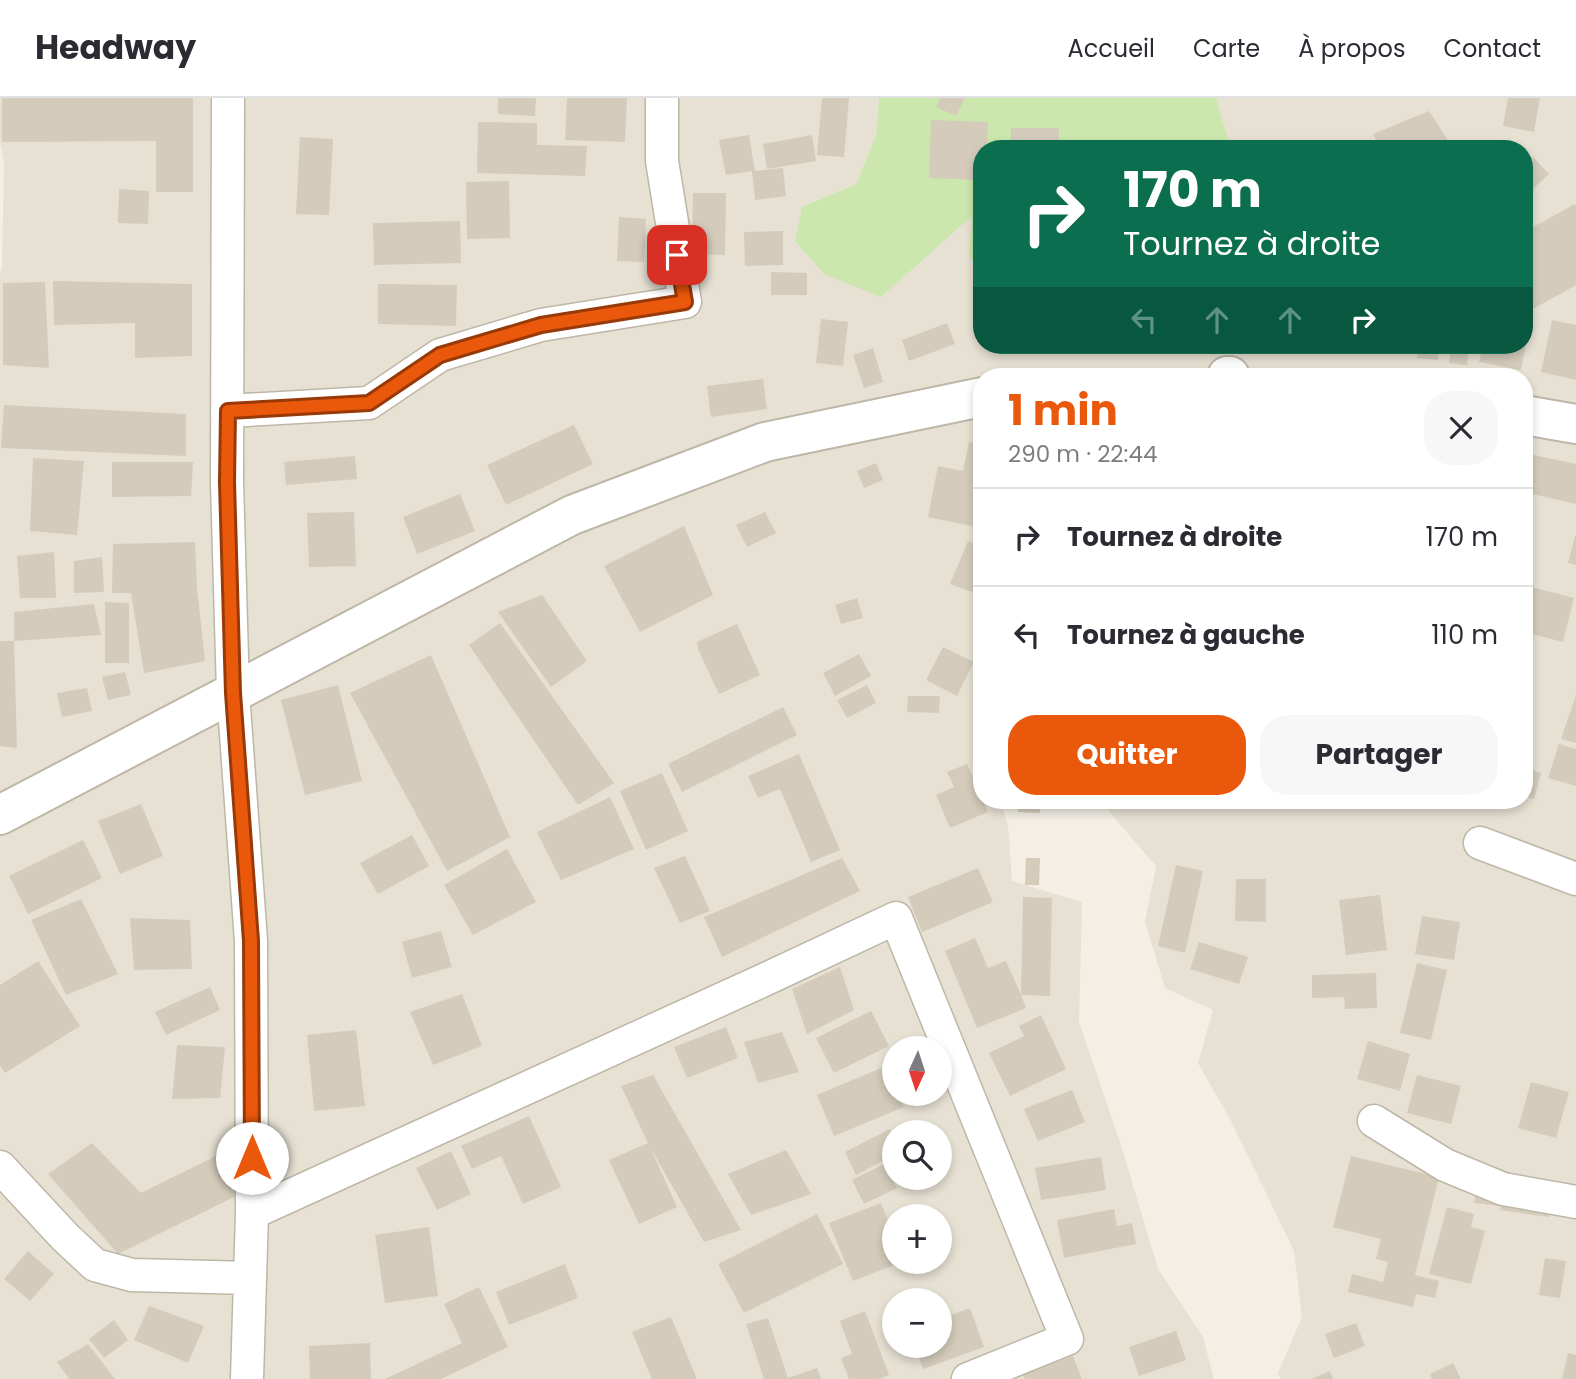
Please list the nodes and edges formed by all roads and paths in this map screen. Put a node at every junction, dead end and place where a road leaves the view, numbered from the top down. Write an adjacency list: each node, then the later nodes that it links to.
1 (228, 98): 4 (street)
2 (662, 98): 4 (street)
3 (973, 399): 7 (street)
4 (228, 411): 7 (street)
5 (1533, 417): 6 (street)
6 (1576, 424)
7 (233, 693): 8 (street); 14 (street)
8 (0, 816)
9 (1480, 843): 10 (street)
10 (1576, 879)
11 (1374, 1121): 13 (street)
12 (0, 1167): 15 (street)
13 (1576, 1202)
14 (252, 1213): 15 (street); 17 (street)
15 (250, 1278): 16 (street)
16 (247, 1379)
17 (968, 1379)

